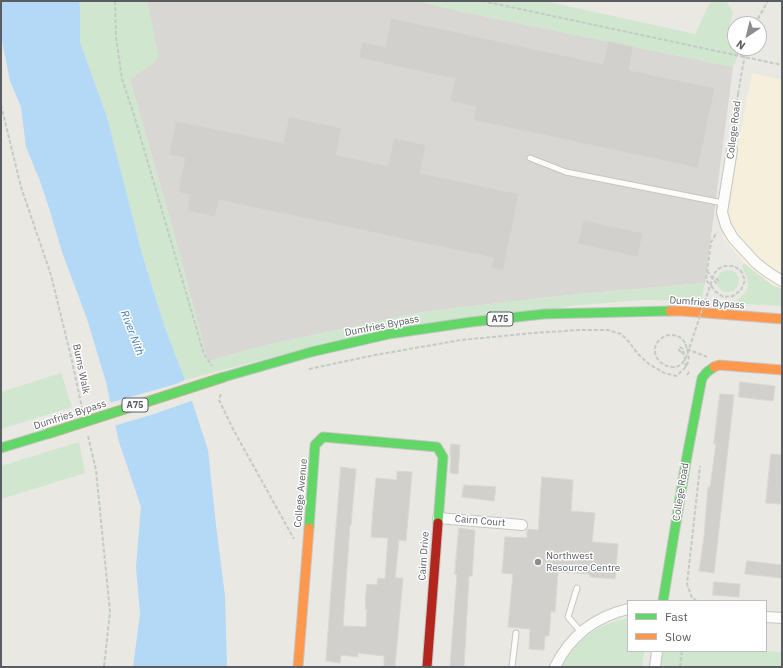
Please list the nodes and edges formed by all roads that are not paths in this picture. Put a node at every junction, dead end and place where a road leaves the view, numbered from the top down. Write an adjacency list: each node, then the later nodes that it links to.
1 (732, 150): 3 (street, College Road)
2 (530, 158): 3 (lane)
3 (722, 207): 4 (street)
4 (782, 280)
5 (782, 319): 8 (main road, Dumfries Bypass / A75, bridge)
6 (782, 370): 12 (main road, College Road)
7 (437, 447): 9 (main road, Cairn Drive); 19 (main road, College Avenue)
8 (1, 448)
9 (438, 518): 10 (street, Cairn Court); 20 (main road, Cairn Drive)
10 (522, 525)
11 (577, 588): 16 (lane)
12 (663, 600)
13 (627, 609): 16 (street)
14 (767, 617): 15 (street)
15 (782, 618)
16 (581, 632): 22 (street)
17 (516, 633): 21 (lane)
18 (657, 652): 23 (street)
19 (298, 667)
20 (427, 667)
21 (512, 667)
22 (555, 667)
23 (655, 667)

